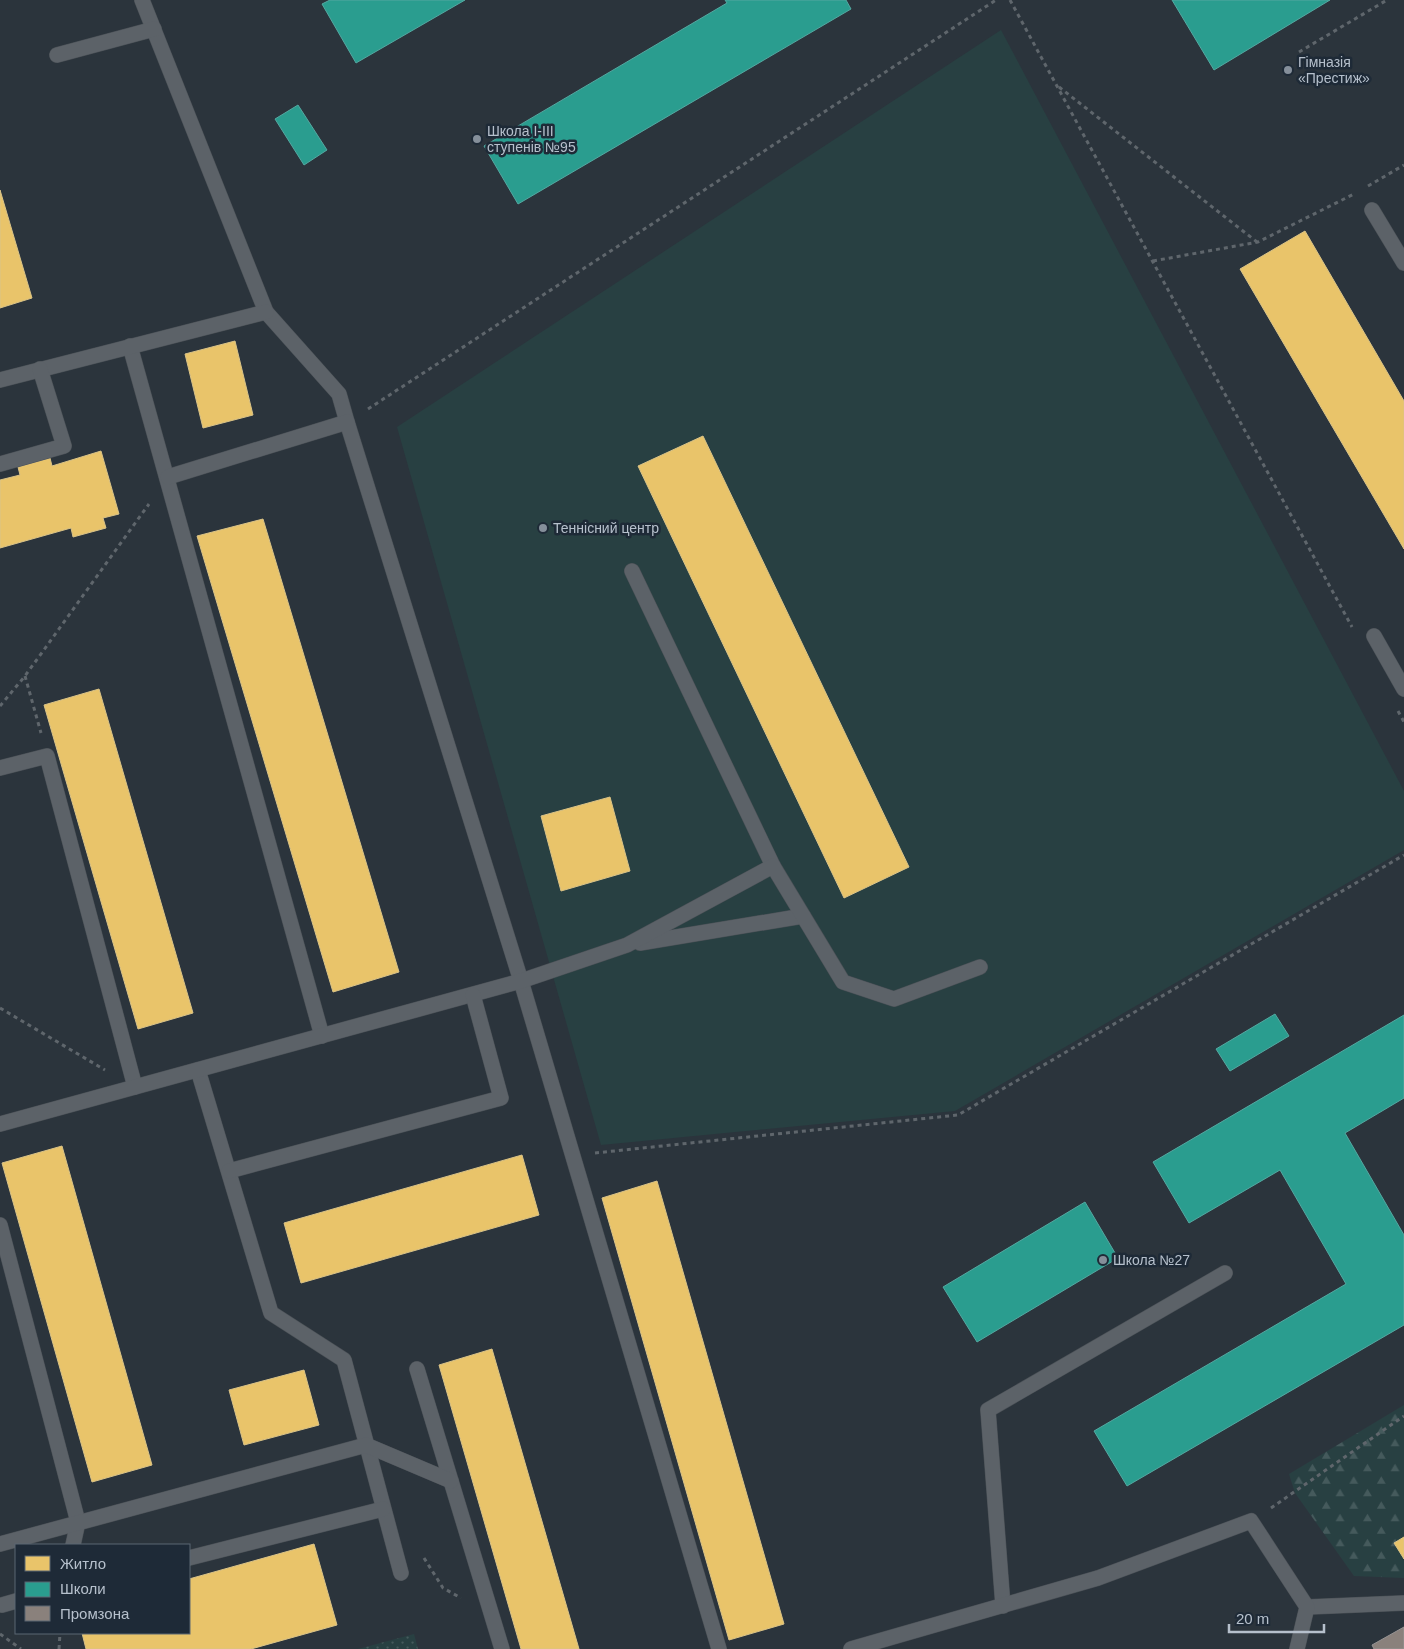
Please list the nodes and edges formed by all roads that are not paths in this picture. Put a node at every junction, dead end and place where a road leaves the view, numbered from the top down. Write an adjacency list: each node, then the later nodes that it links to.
1 (142, 0): 2 (lane)
2 (154, 29): 3 (lane); 6 (lane)
3 (57, 55)
4 (1372, 210): 5 (lane)
5 (1404, 263)
6 (266, 312): 7 (lane); 10 (lane)
7 (130, 346): 8 (lane); 12 (lane)
8 (40, 370): 9 (lane); 11 (lane)
9 (0, 380)
10 (347, 422): 12 (lane); 21 (lane)
11 (0, 464)
12 (168, 477): 23 (lane)
13 (632, 571): 17 (lane)
14 (1374, 636): 15 (lane)
15 (1404, 689)
16 (0, 768): 25 (lane)
17 (773, 866): 18 (lane); 19 (lane)
18 (803, 916): 19 (lane); 20 (lane)
19 (627, 945): 21 (lane)
20 (980, 967)
21 (521, 981): 22 (lane); 43 (lane)
22 (473, 994): 23 (lane); 27 (lane)
23 (322, 1036): 24 (lane)
24 (198, 1070): 25 (lane); 27 (lane)
25 (135, 1087): 26 (lane)
26 (0, 1124)
27 (228, 1171): 31 (lane)
28 (0, 1225): 34 (lane)
29 (1225, 1273): 40 (lane)
30 (417, 1369): 32 (lane)
31 (366, 1445): 32 (lane); 33 (lane); 34 (lane)
32 (451, 1480): 42 (lane)
33 (383, 1510): 37 (lane); 38 (lane)
34 (78, 1522): 35 (lane); 36 (lane)
35 (0, 1544)
36 (73, 1544)
37 (190, 1558)
38 (401, 1573)
39 (1404, 1603): 41 (lane)
40 (1003, 1606): 41 (lane); 44 (lane)
41 (1307, 1607): 45 (lane)
42 (502, 1649)
43 (719, 1649)
44 (855, 1649)
45 (1297, 1649)

